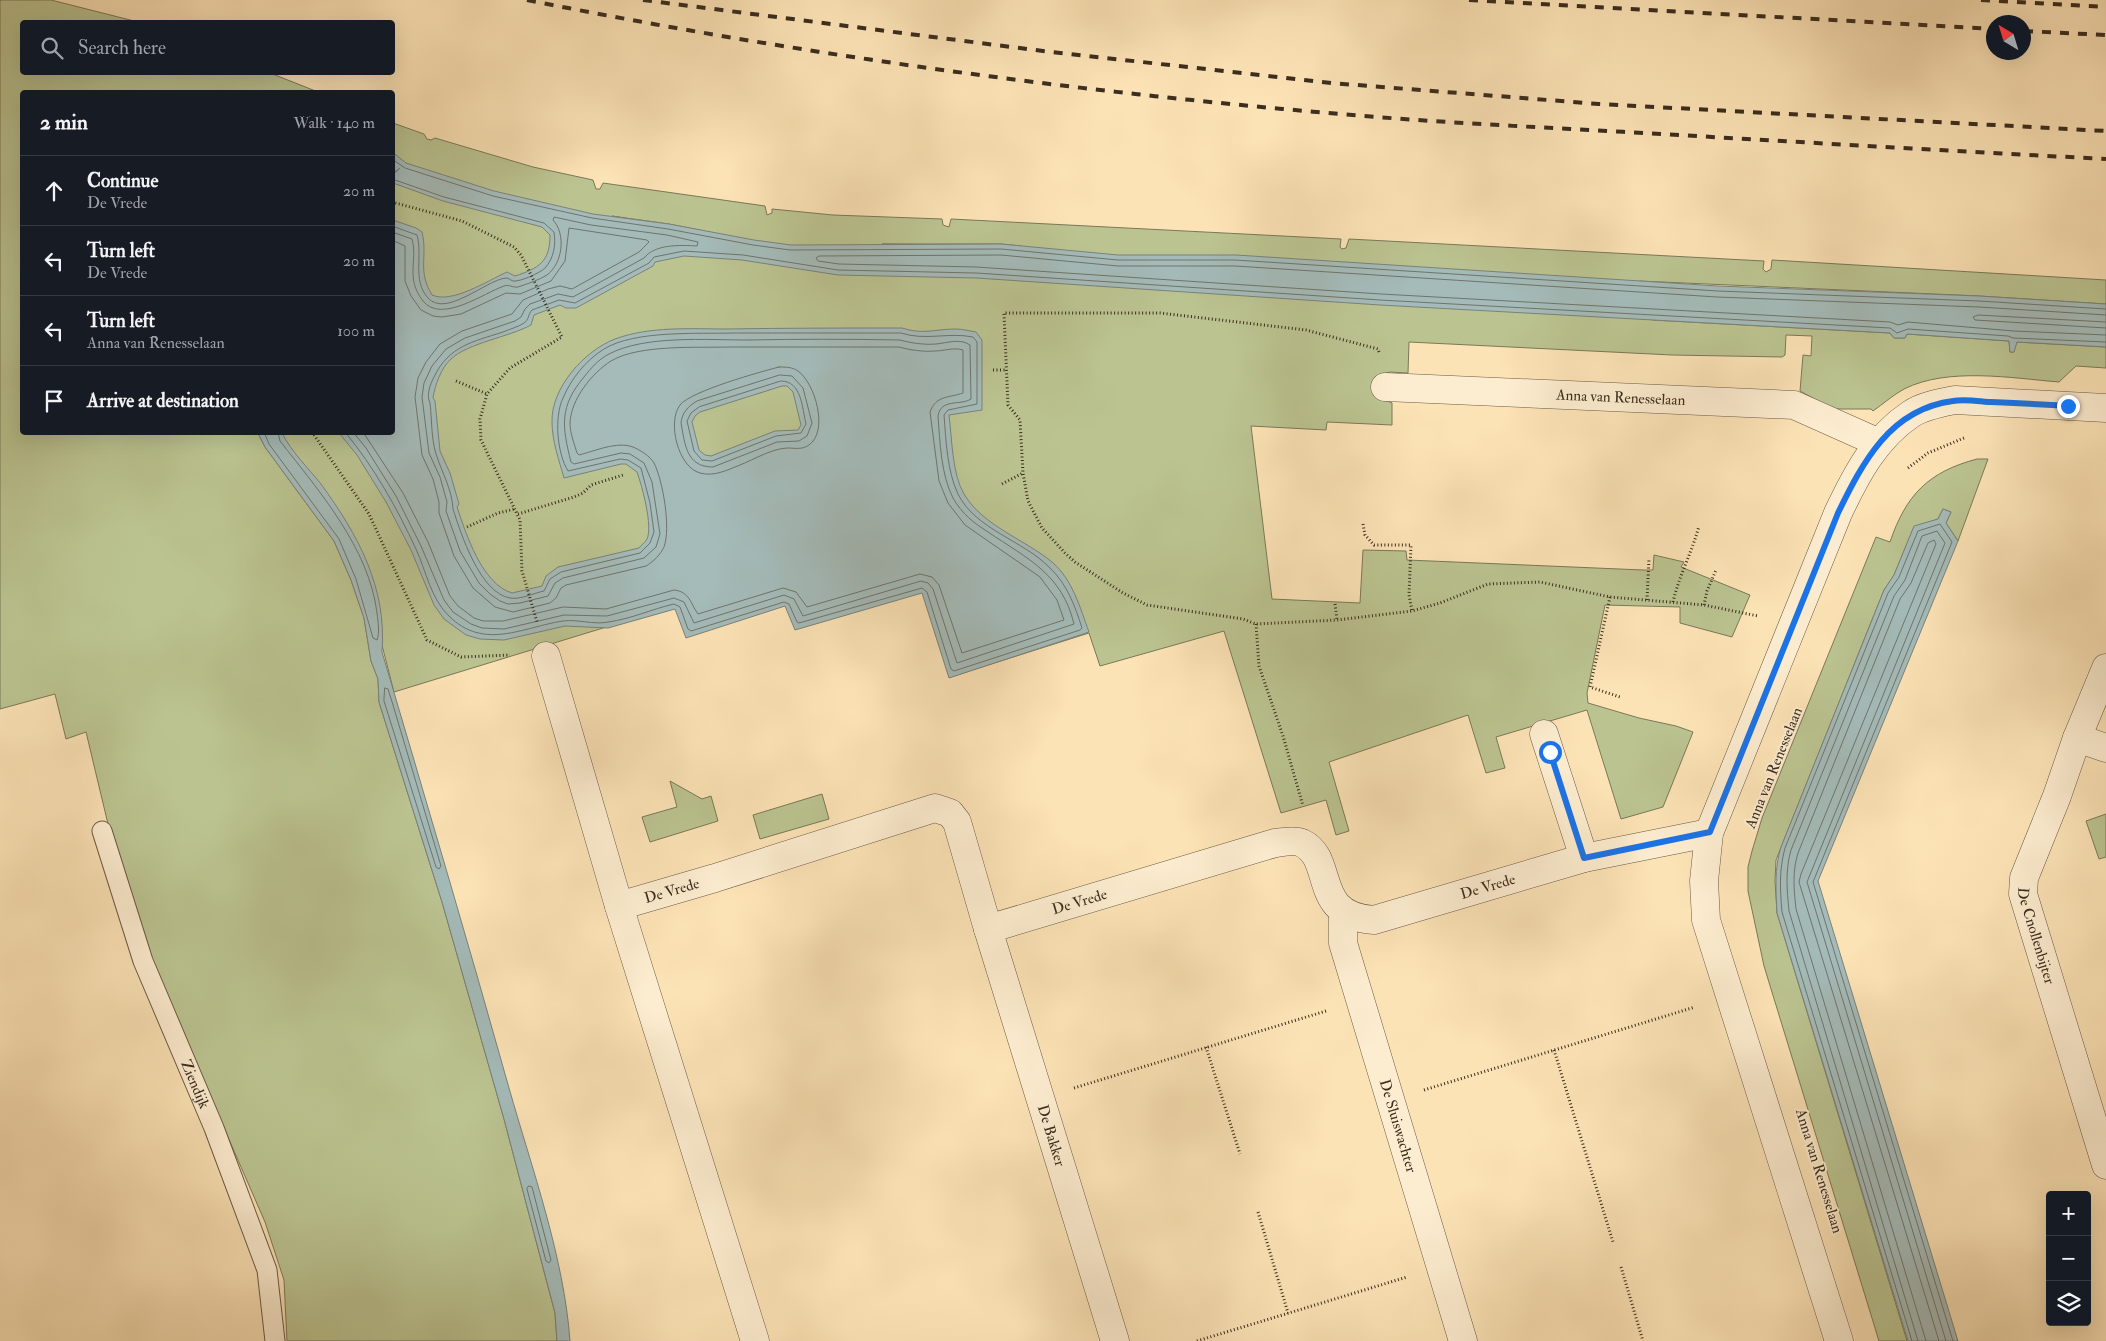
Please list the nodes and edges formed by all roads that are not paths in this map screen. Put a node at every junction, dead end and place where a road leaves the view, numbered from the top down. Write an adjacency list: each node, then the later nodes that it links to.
1 (1385, 387): 3 (street, Anna van Renesselaan)
2 (2106, 408): 3 (street)
3 (1879, 442): 10 (street)
4 (546, 656): 12 (street)
5 (2106, 668): 7 (street, De Cnollenbijter)
6 (1544, 734): 11 (street)
7 (2077, 738): 8 (street); 15 (street, De Cnollenbijter)
8 (2106, 748)
9 (102, 831): 16 (lane, Ziendijk)
10 (1710, 832): 11 (street, De Vrede); 20 (street)
11 (1584, 858): 13 (street, De Vrede)
12 (619, 906): 14 (street, De Vrede); 17 (street)
13 (1343, 912): 14 (street, De Vrede); 19 (street, De Sluiswachter)
14 (988, 929): 18 (street, De Bakker)
15 (2106, 1165)
16 (275, 1341)
17 (755, 1341)
18 (1115, 1341)
19 (1463, 1341)
20 (1839, 1341)

